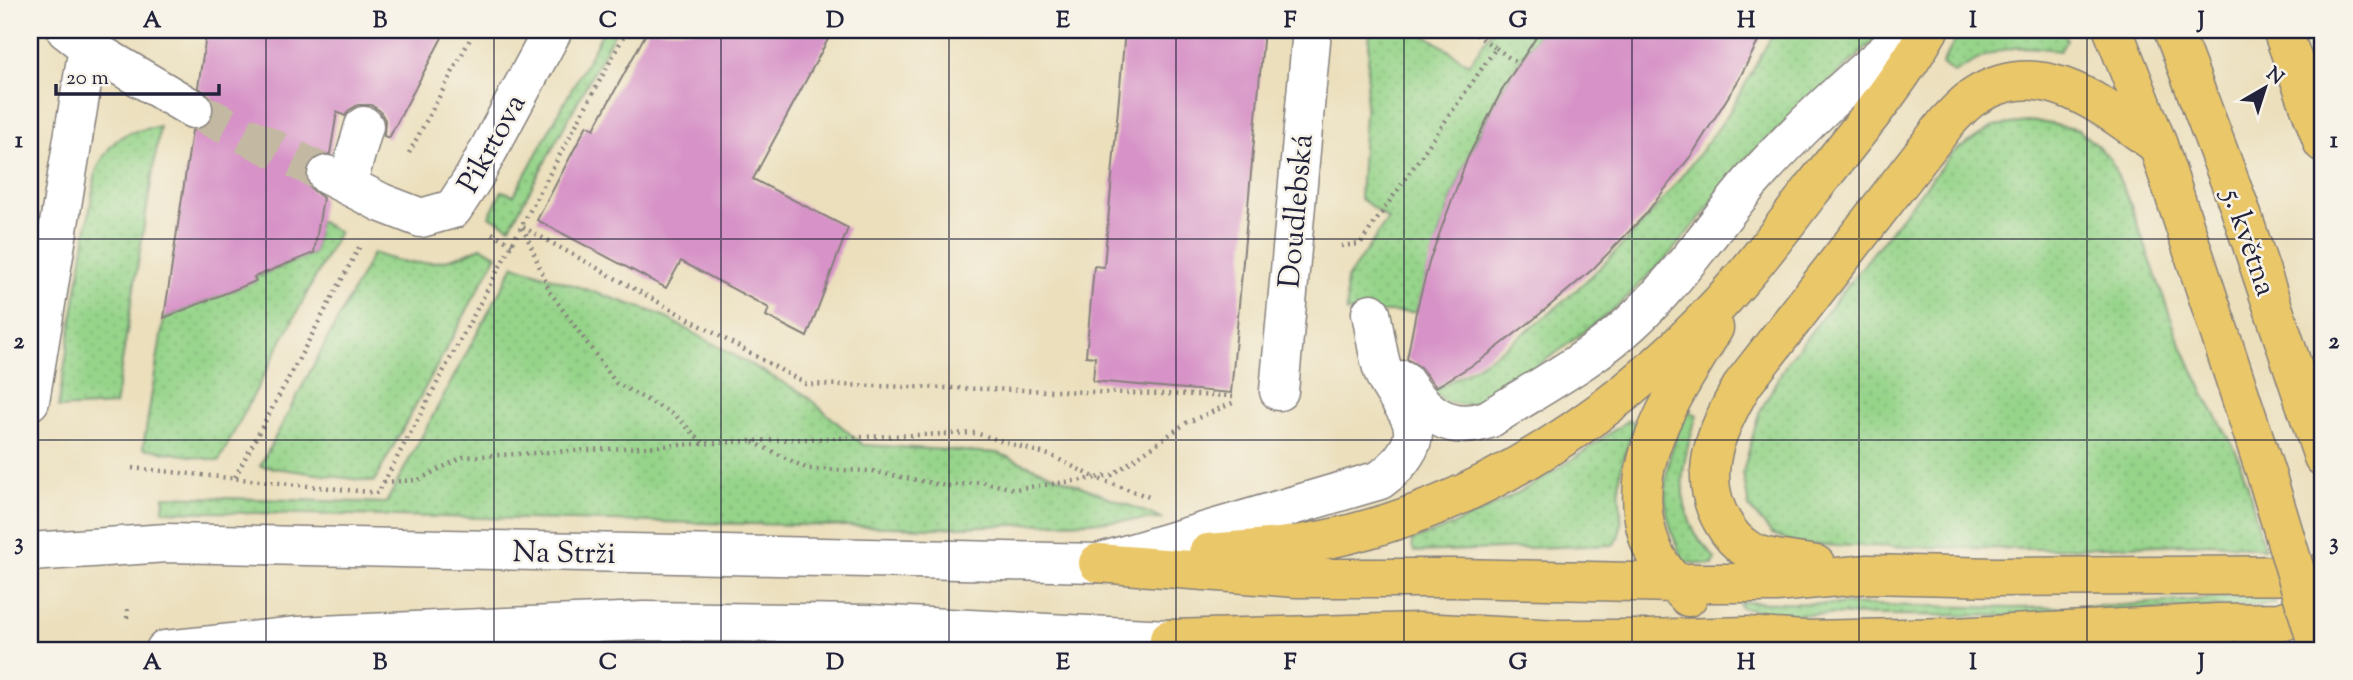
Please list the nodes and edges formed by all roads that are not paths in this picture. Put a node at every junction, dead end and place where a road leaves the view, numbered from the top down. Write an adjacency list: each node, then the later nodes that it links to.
1 (553, 30): 10 (street, Pikrtova)
2 (1312, 30): 14 (street, Doudlebská)
3 (1912, 30): 18 (street, Na Strži)
4 (1929, 30): 13 (main road)
5 (2113, 30): 12 (main road)
6 (2173, 30): 16 (main road, 5. května)
7 (2282, 30): 11 (main road)
8 (77, 39): 9 (street); 15 (street)
9 (193, 109)
10 (364, 126)
11 (2323, 143)
12 (2158, 145): 19 (main road); 33 (main road, bridge)
13 (1745, 276): 18 (main road); 21 (main road)
14 (1279, 391)
15 (30, 401)
16 (2323, 457)
17 (30, 552): 18 (street, Na Strži)
18 (1098, 563): 21 (main road)
19 (1868, 573): 20 (main road); 21 (main road)
20 (2323, 575)
21 (1676, 583): 25 (main road)
22 (2323, 607): 23 (main road)
23 (2281, 622): 26 (main road); 32 (main road)
24 (298, 636): 27 (street); 28 (street); 29 (street)
25 (1747, 636): 26 (main road); 27 (main road)
26 (1954, 637): 31 (main road)
27 (1169, 639): 30 (main road)
28 (165, 650)
29 (388, 650)
30 (1230, 650)
31 (2092, 650)
32 (2244, 650)
33 (2319, 650)

